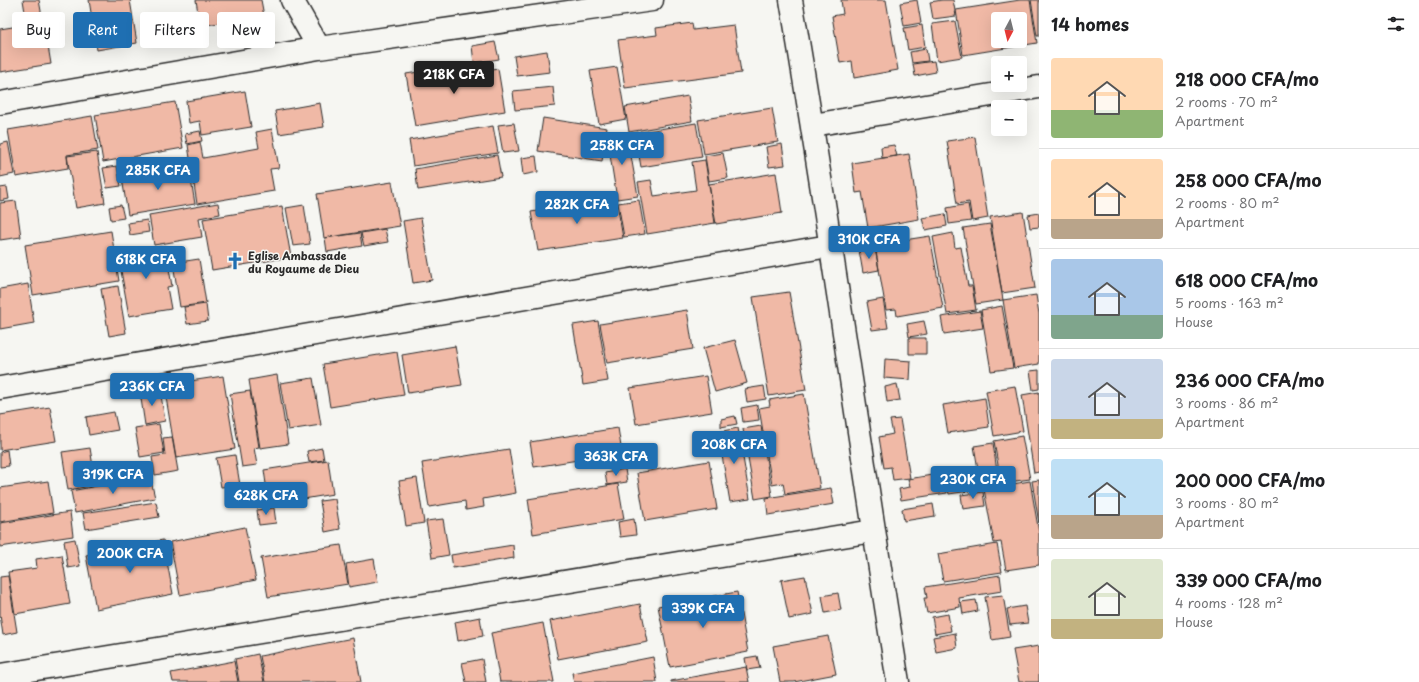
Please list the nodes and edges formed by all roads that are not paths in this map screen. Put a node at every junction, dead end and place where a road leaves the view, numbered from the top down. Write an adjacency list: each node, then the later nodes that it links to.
1 (292, 0): 4 (street)
2 (652, 0): 4 (street)
3 (791, 0): 7 (street)
4 (319, 48): 6 (street)
5 (1039, 87): 7 (street)
6 (0, 103)
7 (812, 125): 8 (street)
8 (829, 246): 9 (street); 10 (street)
9 (0, 388)
10 (873, 532): 11 (street); 12 (street)
11 (0, 675)
12 (898, 682)

